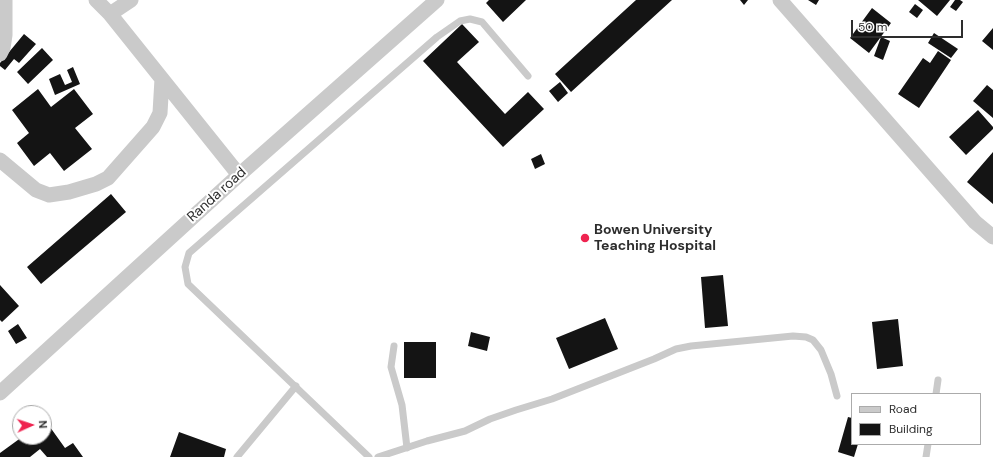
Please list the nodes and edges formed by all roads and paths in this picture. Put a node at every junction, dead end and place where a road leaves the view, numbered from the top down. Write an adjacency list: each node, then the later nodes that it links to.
1 (5, 0): 7 (street)
2 (96, 0): 6 (street)
3 (131, 0): 6 (street)
4 (437, 0): 11 (street, Randa road)
5 (780, 0): 12 (street)
6 (110, 14): 9 (street)
7 (0, 54)
8 (528, 76): 15 (lane)
9 (162, 79): 10 (street); 11 (street)
10 (0, 160)
11 (239, 175): 16 (street, Randa road)
12 (993, 237)
13 (394, 346): 20 (lane)
14 (938, 380): 17 (lane)
15 (296, 386): 21 (lane); 22 (lane)
16 (0, 393)
17 (936, 393)
18 (837, 396): 20 (lane)
19 (928, 445): 24 (lane)
20 (407, 448): 23 (lane)
21 (237, 457)
22 (369, 457)
23 (378, 457)
24 (926, 457)

